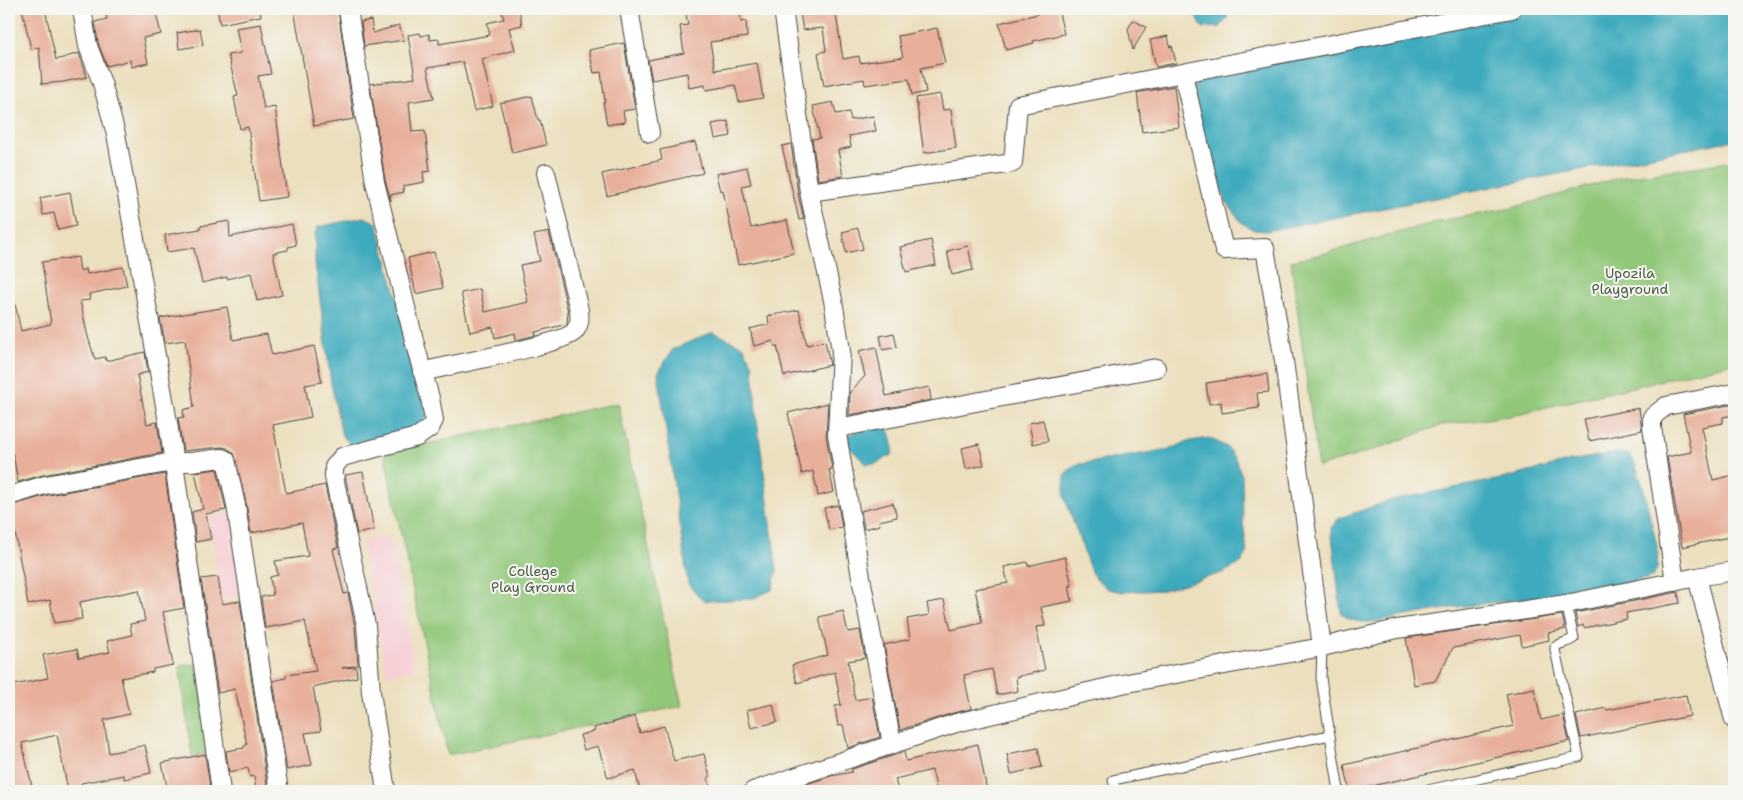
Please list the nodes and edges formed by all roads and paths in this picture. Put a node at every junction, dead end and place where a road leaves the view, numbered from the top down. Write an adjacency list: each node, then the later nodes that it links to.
1 (82, 9): 14 (street)
2 (348, 9): 11 (street)
3 (629, 9): 7 (street)
4 (783, 9): 9 (street)
5 (1512, 9): 6 (street)
6 (1184, 74): 9 (street); 20 (street)
7 (650, 133)
8 (546, 174): 11 (street)
9 (809, 192): 13 (street)
10 (1156, 368): 13 (street)
11 (422, 372): 27 (street)
12 (1734, 393): 18 (street)
13 (838, 428): 23 (street)
14 (173, 462): 15 (street); 25 (street); 26 (street)
15 (9, 496)
16 (1734, 571): 17 (street)
17 (1697, 577): 18 (street); 21 (street)
18 (1675, 582): 19 (street)
19 (1566, 604): 20 (street); 31 (lane)
20 (1322, 647): 22 (lane); 23 (street)
21 (1734, 720)
22 (1330, 735): 29 (lane); 30 (lane)
23 (892, 744): 24 (street)
24 (796, 784): 28 (street)
25 (221, 791)
26 (279, 791)
27 (386, 791)
28 (753, 791)
29 (1116, 791)
30 (1339, 791)
31 (1422, 791)

